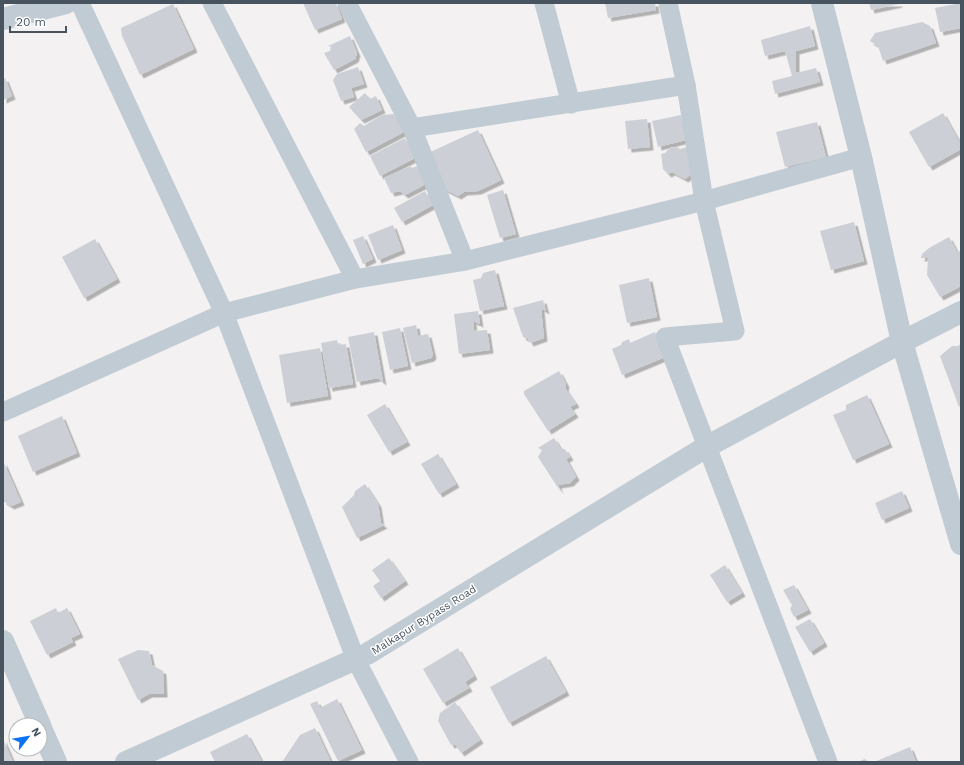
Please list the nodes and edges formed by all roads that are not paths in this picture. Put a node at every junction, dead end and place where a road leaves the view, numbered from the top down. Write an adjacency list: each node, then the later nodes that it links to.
1 (66, 3): 8 (street)
2 (80, 3): 17 (street)
3 (212, 3): 15 (street)
4 (348, 3): 11 (street)
5 (544, 3): 10 (street)
6 (668, 3): 9 (street)
7 (822, 3): 12 (street)
8 (3, 19)
9 (686, 85): 10 (street); 13 (street)
10 (571, 104): 11 (street)
11 (412, 128): 14 (street)
12 (861, 157): 13 (street); 18 (street)
13 (704, 201): 14 (street); 20 (street)
14 (465, 261): 15 (street)
15 (355, 279): 17 (street)
16 (961, 312): 18 (street, Malkapur Bypass Road)
17 (224, 313): 19 (street); 23 (street)
18 (902, 342): 20 (street, Malkapur Bypass Road); 21 (street)
19 (3, 412)
20 (706, 447): 23 (street, Malkapur Bypass Road); 29 (street)
21 (961, 544)
22 (3, 641): 24 (street)
23 (356, 660): 27 (street, Malkapur Bypass Road); 28 (street)
24 (36, 717)
25 (48, 744): 26 (street)
26 (56, 762)
27 (126, 762)
28 (409, 762)
29 (828, 762)

